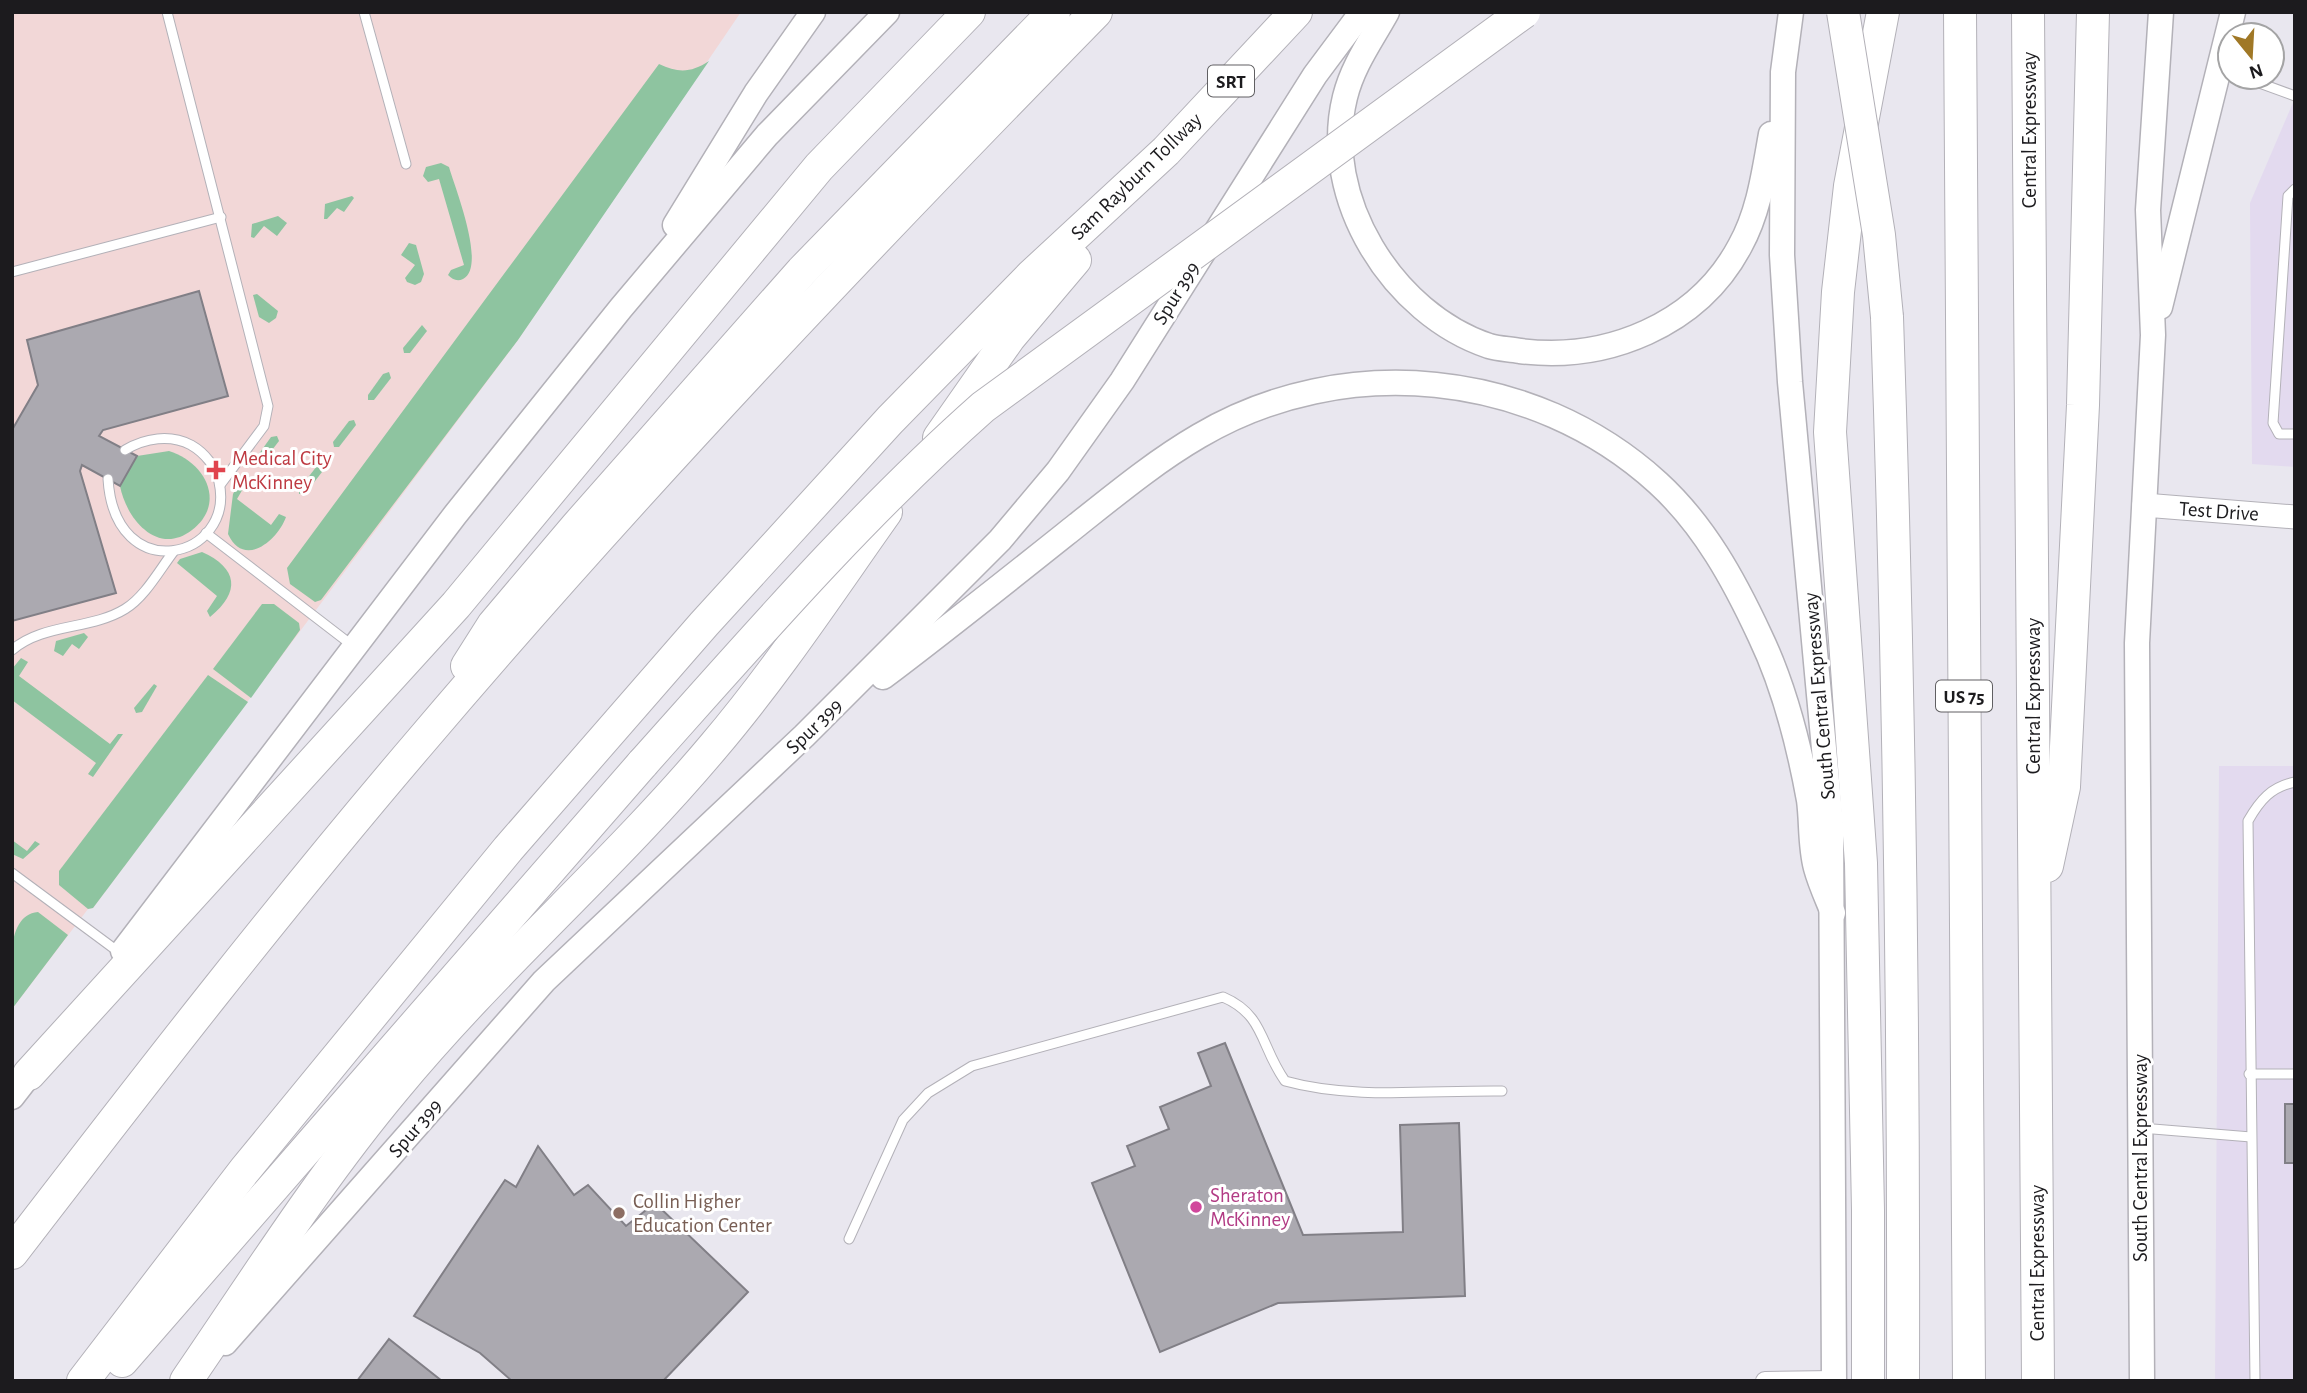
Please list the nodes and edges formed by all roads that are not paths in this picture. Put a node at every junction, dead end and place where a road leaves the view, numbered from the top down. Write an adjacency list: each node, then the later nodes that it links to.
1 (167, 12): 24 (lane)
2 (364, 12): 22 (lane)
3 (813, 12): 26 (main road)
4 (887, 12): 26 (main road)
5 (969, 12): 47 (highway)
6 (1054, 12): 39 (highway)
7 (1096, 12): 39 (highway)
8 (1296, 12): 21 (highway, Sam Rayburn Tollway / SRT)
9 (1362, 12): 38 (main road, Spur 399)
10 (1387, 12): 19 (main road)
11 (1524, 12): 55 (highway, bridge)
12 (1791, 12): 19 (main road, South Central Expressway)
13 (1843, 12): 60 (highway, bridge)
14 (1882, 12): 59 (highway)
15 (1960, 12): 61 (highway, US 75)
16 (2028, 12): 43 (highway, Central Expressway)
17 (2161, 12): 27 (main road, South Central Expressway)
18 (2092, 25): 43 (highway)
19 (1783, 72): 42 (main road, South Central Expressway)
20 (2218, 91): 27 (main road)
21 (1166, 151): 54 (highway, Sam Rayburn Tollway / SRT); 56 (highway)
22 (406, 164)
23 (2295, 190): 28 (lane)
24 (221, 217): 25 (lane); 31 (lane)
25 (12, 272)
26 (621, 308): 36 (main road)
27 (2153, 335): 32 (main road, South Central Expressway)
28 (2295, 434)
29 (125, 450): 31 (lane)
30 (108, 479): 35 (lane)
31 (220, 485): 34 (lane)
32 (2144, 505): 33 (street, Test Drive); 49 (main road, South Central Expressway)
33 (2295, 517)
34 (206, 533): 35 (lane); 36 (lane)
35 (174, 551): 37 (lane)
36 (354, 647): 44 (main road)
37 (12, 650)
38 (804, 736): 42 (main road); 57 (main road, Spur 399)
39 (420, 742): 52 (highway)
40 (2295, 782): 45 (lane)
41 (12, 873): 44 (lane)
42 (1832, 913): 53 (main road, South Central Expressway)
43 (2035, 925): 62 (highway, Central Expressway)
44 (121, 954): 47 (main road)
45 (2249, 1074): 46 (lane); 50 (lane)
46 (2295, 1074)
47 (21, 1086)
48 (1502, 1091): 51 (lane)
49 (2140, 1128): 50 (lane); 63 (main road, South Central Expressway)
50 (2250, 1137): 64 (lane)
51 (849, 1239)
52 (12, 1252)
53 (1834, 1380): 58 (street)
54 (83, 1381)
55 (105, 1381)
56 (186, 1381)
57 (193, 1381)
58 (1765, 1381)
59 (1868, 1381)
60 (1903, 1381)
61 (1969, 1381)
62 (2038, 1381)
63 (2142, 1381)
64 (2255, 1381)

